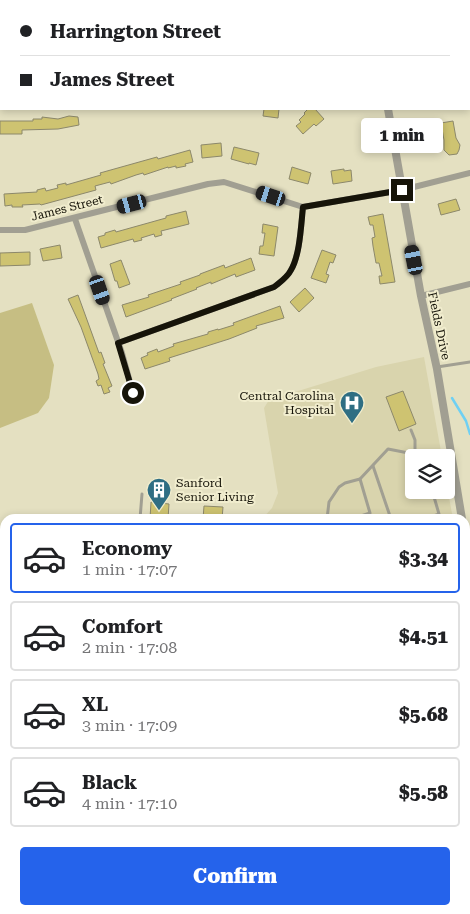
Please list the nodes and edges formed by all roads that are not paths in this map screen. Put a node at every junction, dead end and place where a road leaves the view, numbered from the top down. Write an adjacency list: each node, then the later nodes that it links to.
1 (388, 110): 3 (street, Fields Drive)
2 (470, 173): 3 (street, James Street)
3 (402, 190): 4 (street, James Street); 8 (street, Fields Drive)
4 (303, 207): 5 (street, James Street); 9 (street)
5 (75, 218): 6 (street, James Street); 9 (street)
6 (0, 230)
7 (470, 284): 8 (street)
8 (421, 296): 11 (street, Fields Drive)
9 (118, 343): 12 (street)
10 (470, 362): 11 (lane)
11 (436, 368): 15 (street, Fields Drive)
12 (133, 393)
13 (411, 430): 14 (lane)
14 (415, 449)
15 (447, 449)
16 (405, 453): 17 (lane)
17 (373, 466): 18 (lane); 25 (lane)
18 (360, 479): 23 (lane); 24 (lane)
19 (455, 488): 27 (street, Fields Drive)
20 (142, 494): 22 (lane)
21 (435, 499): 26 (lane)
22 (140, 514)
23 (327, 514)
24 (367, 514)
25 (389, 514)
26 (439, 514)
27 (461, 514)

